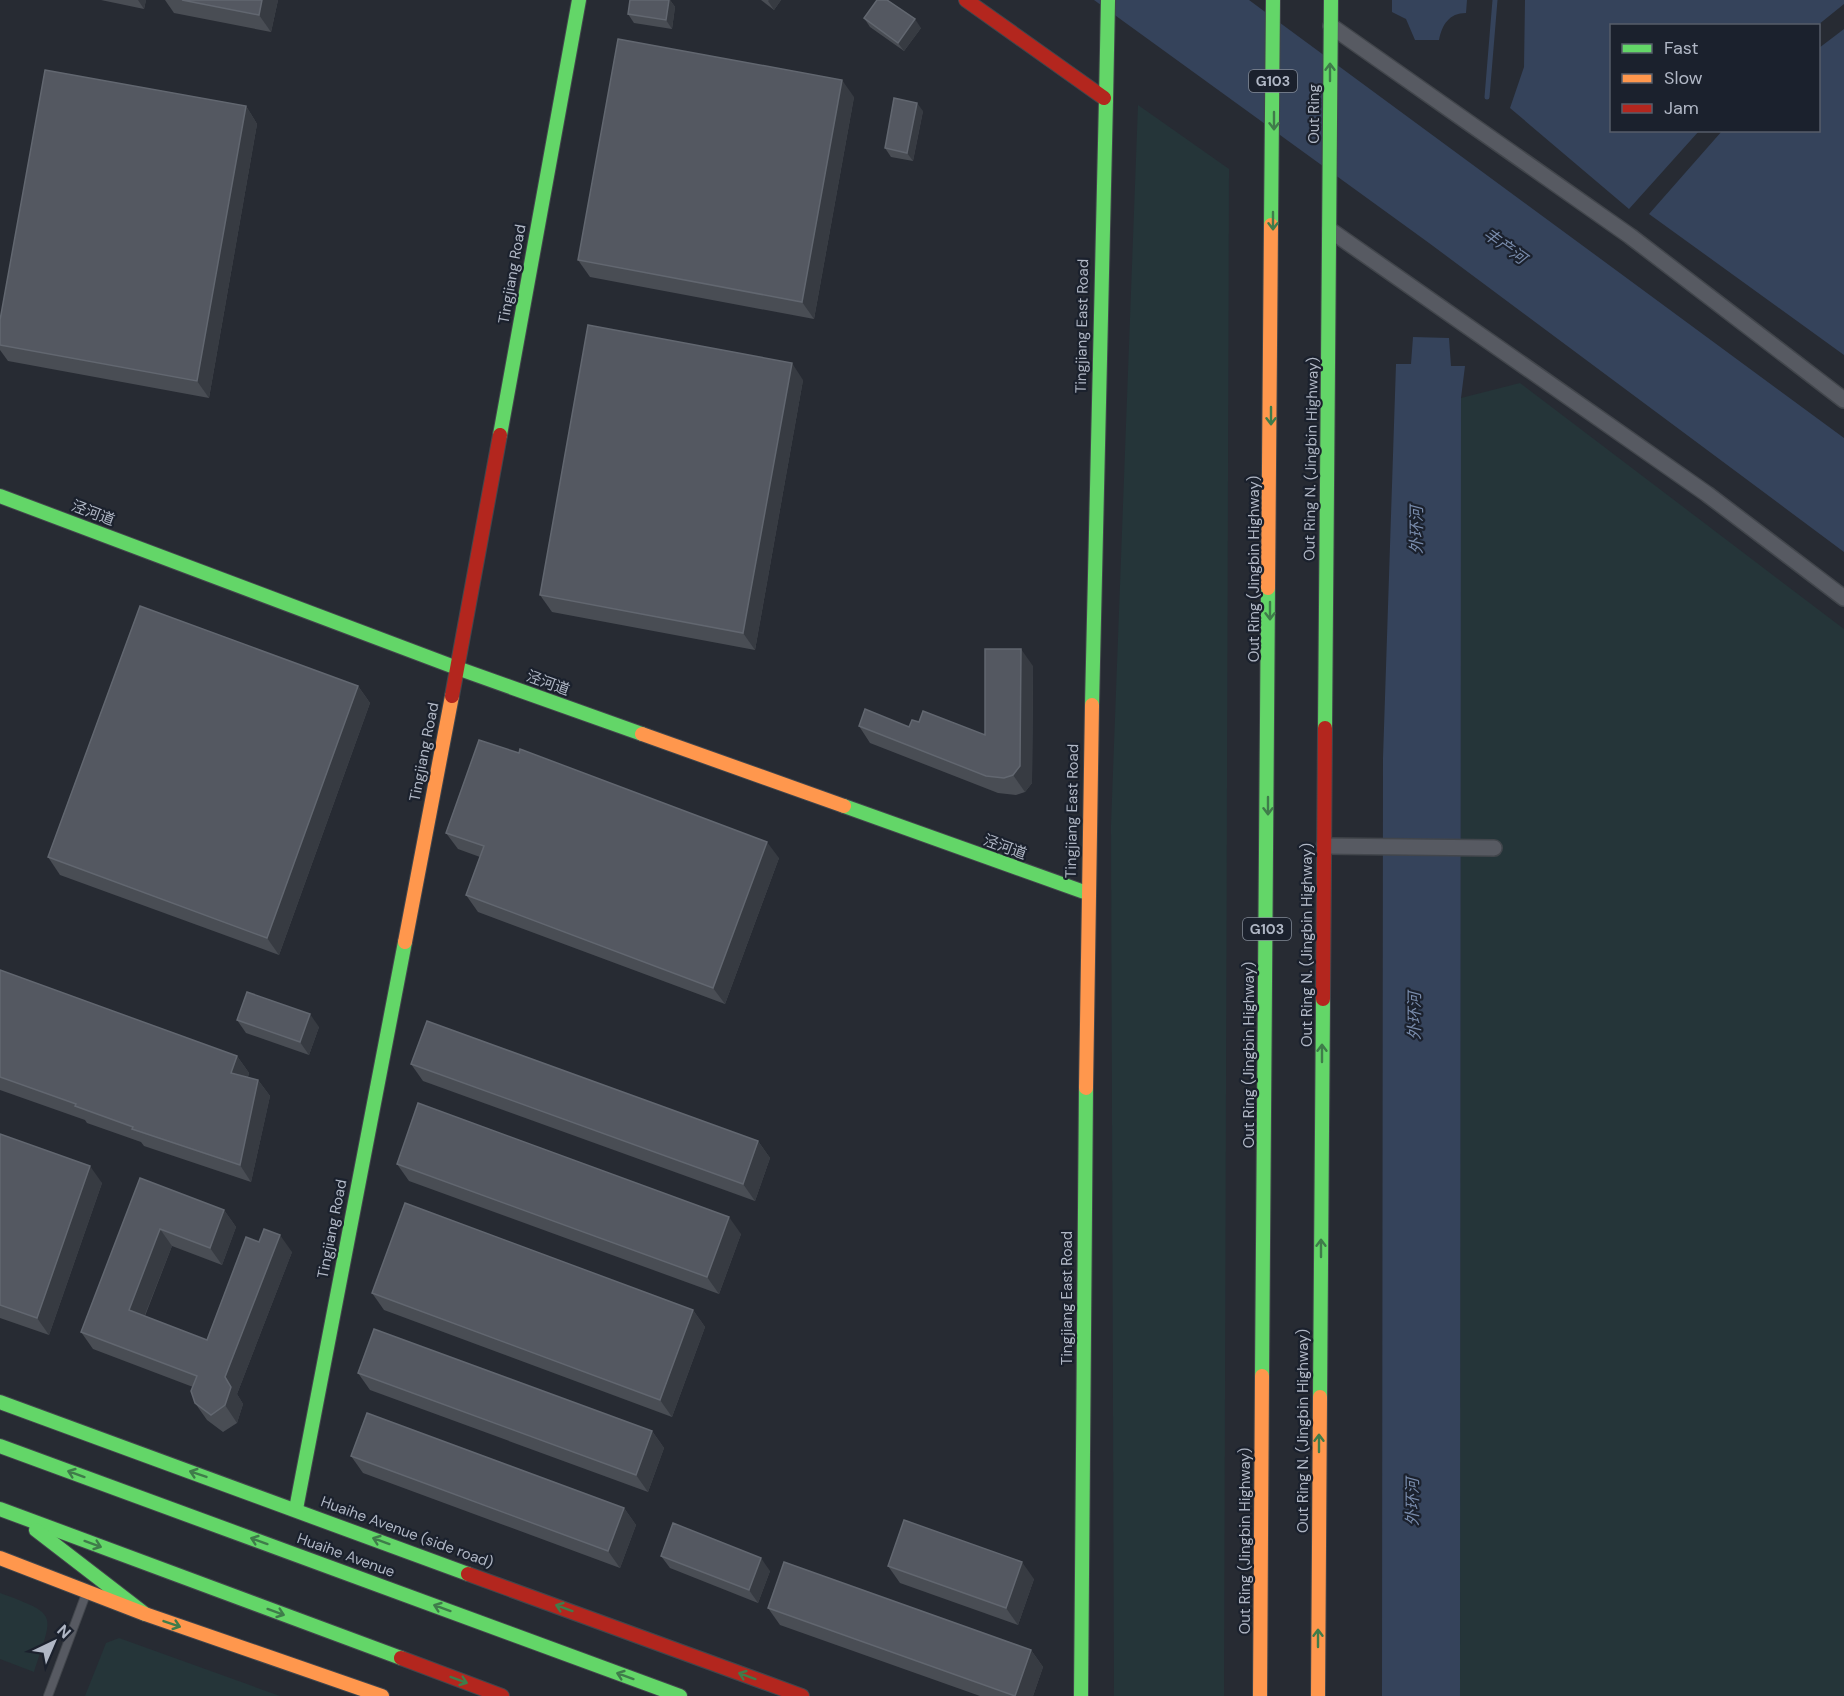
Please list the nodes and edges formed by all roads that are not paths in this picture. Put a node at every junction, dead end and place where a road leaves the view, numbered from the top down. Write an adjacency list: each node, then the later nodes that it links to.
1 (579, 0): 13 (main road, Tingjiang Road)
2 (966, 0): 7 (main road)
3 (1108, 0): 7 (main road, Tingjiang East Road)
4 (1273, 0): 34 (main road, Out Ring (Jingbin Highway) / G103, one-way to 34)
5 (1331, 0): 6 (main road, Out Ring)
6 (1331, 30): 8 (main road, Out Ring, one-way to 6); 10 (street)
7 (1106, 100): 16 (main road, Tingjiang East Road)
8 (1330, 194): 9 (main road, Out Ring N. (Jingbin Highway))
9 (1330, 230): 12 (street); 14 (main road, Out Ring N. (Jingbin Highway))
10 (1844, 400)
11 (0, 496): 13 (main road, 泾河道)
12 (1844, 598)
13 (457, 668): 16 (main road, 泾河道); 22 (main road, Tingjiang Road)
14 (1324, 846): 15 (street); 35 (main road, Out Ring N. (Jingbin Highway), one-way to 14)
15 (1494, 848)
16 (1087, 893): 33 (main road, Tingjiang East Road)
17 (0, 1402): 22 (main road, Huaihe Avenue (side road), one-way to 17)
18 (0, 1436): 20 (main road)
19 (0, 1446): 20 (main road, Huaihe Avenue)
20 (33, 1458): 31 (main road, Huaihe Avenue, one-way to 20)
21 (0, 1509): 23 (main road)
22 (296, 1509): 32 (main road, Huaihe Avenue (side road), one-way to 22)
23 (19, 1516): 25 (main road); 30 (main road, one-way to 30)
24 (0, 1558): 26 (main road)
25 (91, 1575): 26 (lane); 27 (main road)
26 (87, 1592): 27 (main road); 28 (lane)
27 (145, 1614): 29 (main road, one-way to 29)
28 (48, 1696)
29 (382, 1696)
30 (502, 1696)
31 (680, 1696)
32 (802, 1696)
33 (1080, 1696)
34 (1260, 1696)
35 (1318, 1696)

